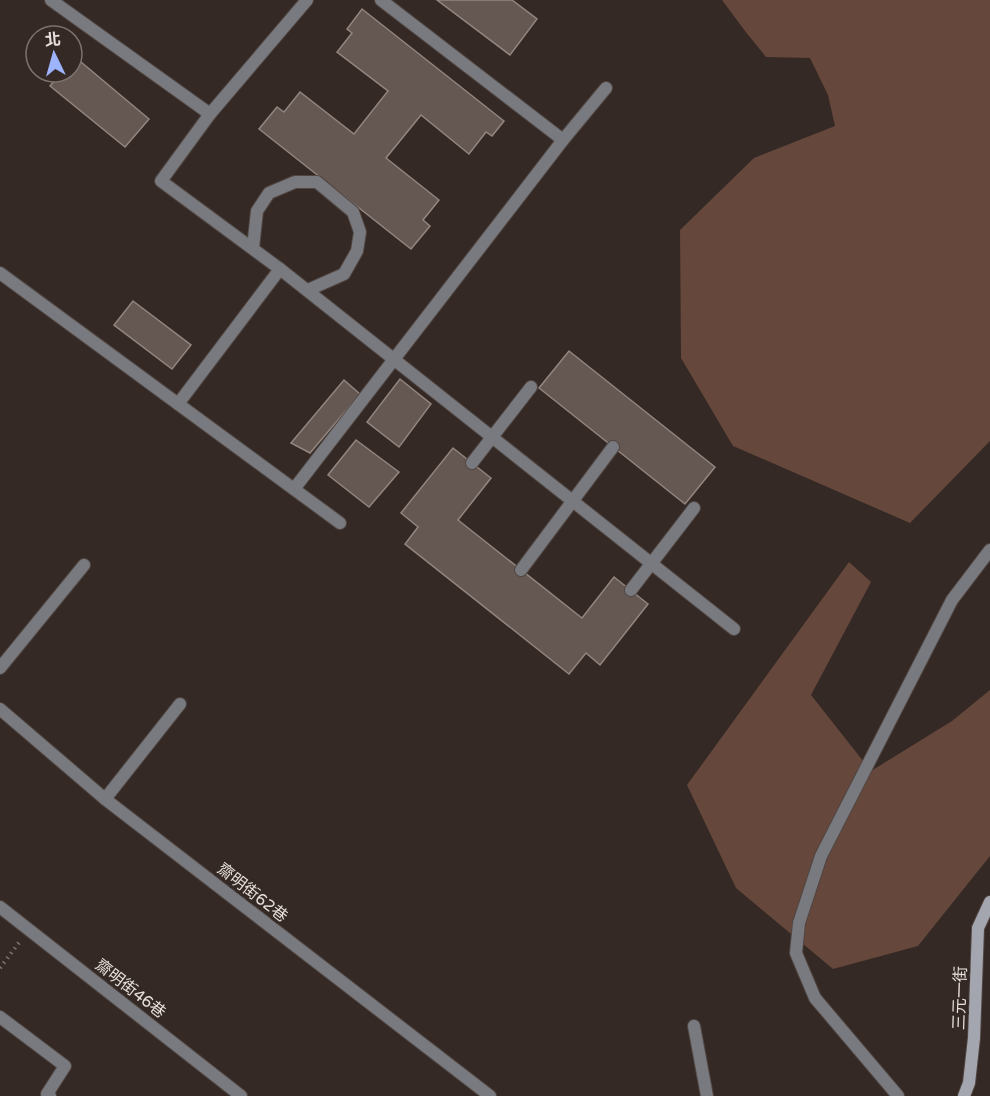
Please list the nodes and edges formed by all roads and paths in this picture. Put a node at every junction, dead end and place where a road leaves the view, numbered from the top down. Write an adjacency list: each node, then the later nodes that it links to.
1 (51, 0): 5 (street)
2 (307, 0): 5 (street)
3 (381, 0): 6 (street)
4 (606, 88): 6 (street)
5 (210, 114): 7 (street)
6 (563, 140): 11 (street)
7 (253, 248): 8 (street); 10 (street)
8 (280, 269): 10 (street); 13 (street)
9 (0, 273): 13 (street)
10 (308, 290): 11 (street)
11 (393, 359): 14 (street); 17 (street)
12 (531, 387): 14 (street)
13 (178, 404): 17 (street)
14 (492, 438): 16 (street); 18 (street)
15 (613, 447): 18 (street)
16 (472, 463)
17 (294, 489): 20 (street)
18 (573, 502): 22 (street); 24 (street)
19 (694, 508): 22 (street)
20 (340, 524)
21 (990, 550): 41 (street)
22 (651, 564): 25 (street); 26 (street)
23 (84, 565): 27 (street)
24 (521, 570)
25 (631, 591)
26 (734, 629)
27 (0, 668)
28 (180, 704): 30 (street)
29 (0, 709): 30 (street, 齋明街62巷)
30 (105, 799): 39 (street, 齋明街62巷)
31 (990, 902): 42 (street, 三元一街)
32 (0, 907): 33 (street, 齋明街46巷)
33 (29, 930): 34 (path); 38 (street, 齋明街46巷)
34 (0, 968)
35 (0, 1017): 37 (street)
36 (694, 1026): 40 (street)
37 (50, 1096)
38 (241, 1096)
39 (490, 1096)
40 (707, 1096)
41 (898, 1096)
42 (964, 1096)

